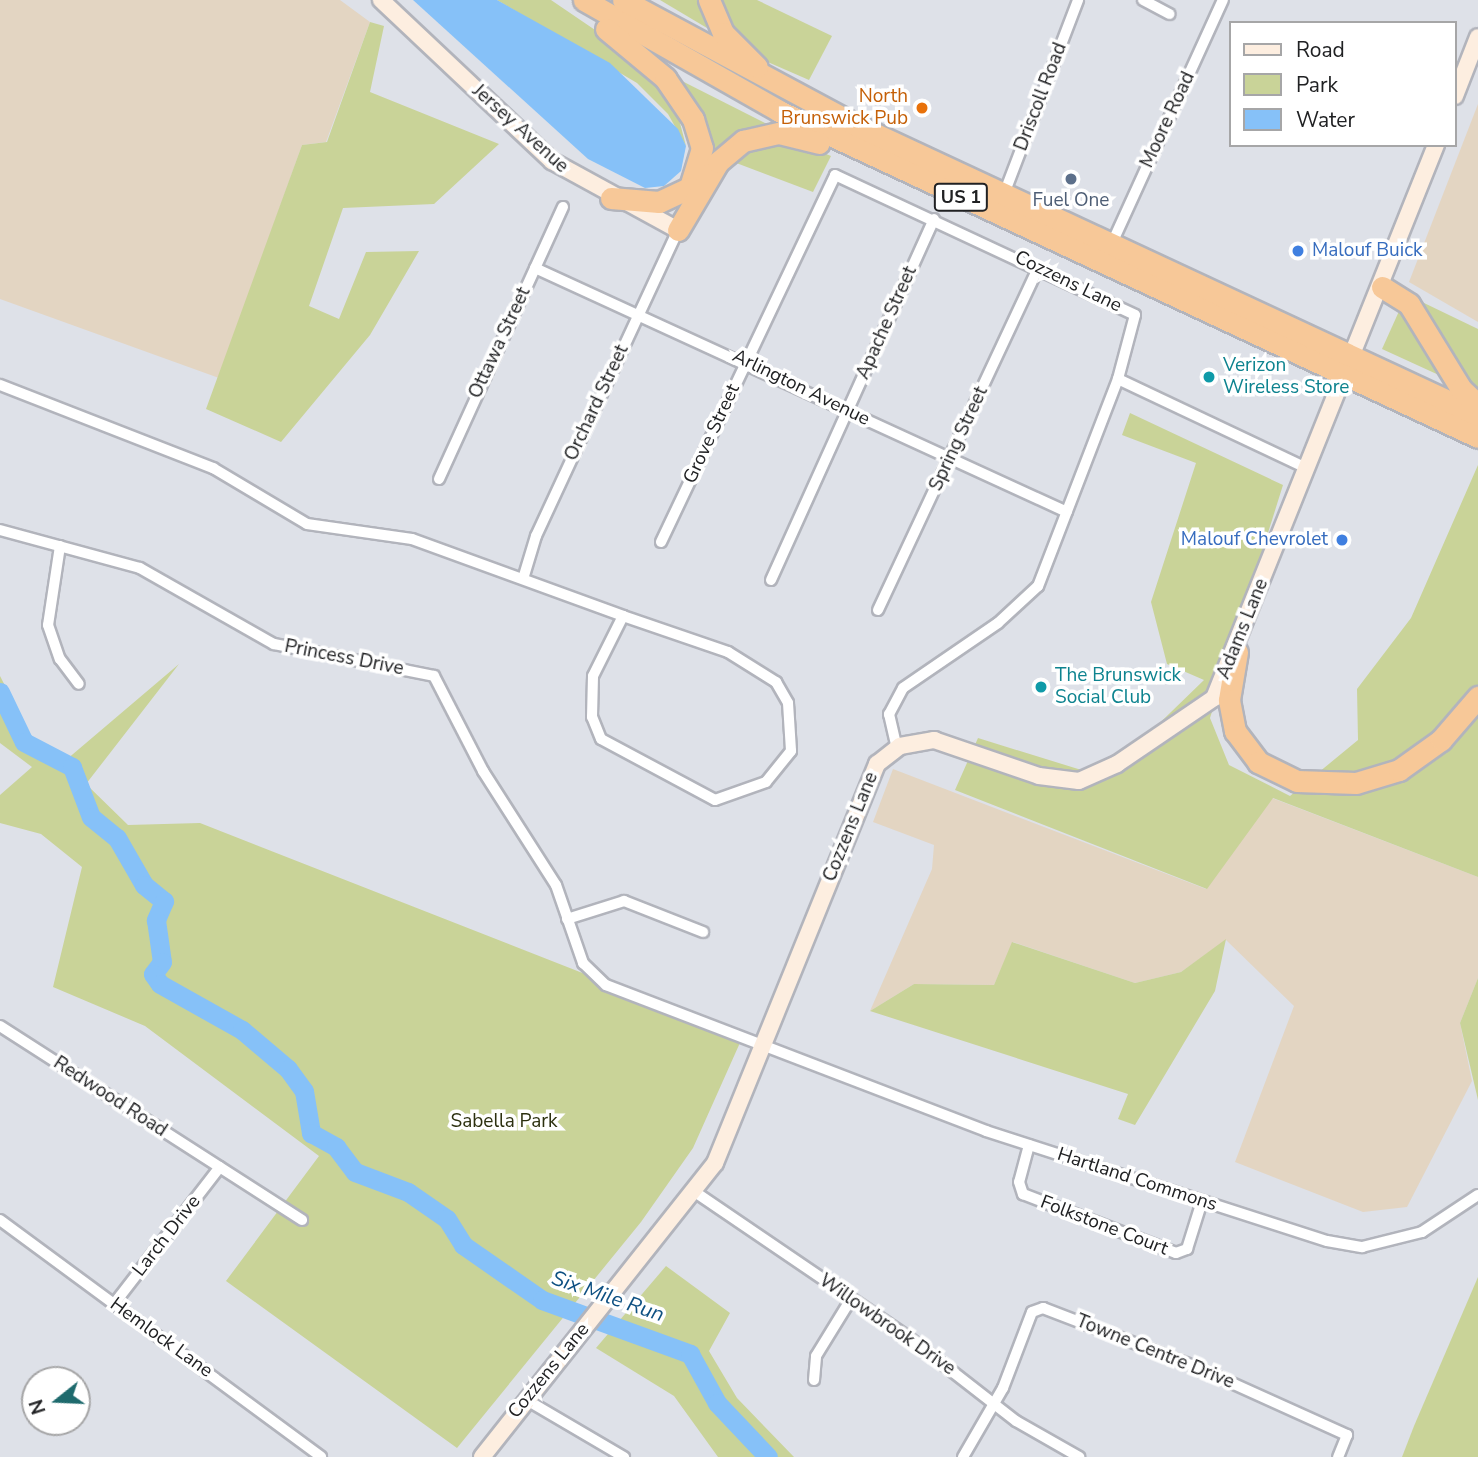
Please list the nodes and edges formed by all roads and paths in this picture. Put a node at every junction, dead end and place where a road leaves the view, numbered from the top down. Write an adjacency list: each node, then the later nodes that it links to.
1 (381, 0): 18 (street, Jersey Avenue)
2 (572, 0): 16 (highway)
3 (584, 0): 15 (highway, US 1)
4 (623, 0): 11 (highway, US 1)
5 (709, 0): 11 (highway)
6 (1078, 0): 17 (street, Driscoll Road)
7 (1143, 0): 9 (street)
8 (1223, 0): 22 (street, Moore Road)
9 (1169, 14)
10 (1478, 37): 12 (street)
11 (779, 88): 17 (highway, US 1)
12 (1457, 91)
13 (1435, 147): 25 (street, Adams Lane)
14 (835, 175): 20 (street, Cozzens Lane); 27 (street, Grove Street)
15 (926, 180): 21 (highway); 28 (highway, US 1)
16 (689, 188): 18 (highway); 21 (highway)
17 (1004, 194): 22 (highway, US 1)
18 (611, 198): 21 (street, Jersey Avenue)
19 (563, 207): 23 (street, Ottawa Street)
20 (934, 219): 24 (street, Cozzens Lane); 32 (street, Apache Street)
21 (678, 230): 26 (street, Orchard Street)
22 (1113, 241): 28 (highway, US 1)
23 (535, 268): 26 (street, Arlington Avenue); 36 (street, Ottawa Street)
24 (1038, 268): 29 (street, Cozzens Lane); 34 (street, Spring Street)
25 (1381, 287): 28 (street, Adams Lane); 31 (highway)
26 (640, 311): 27 (street, Arlington Avenue); 41 (street, Orchard Street)
27 (746, 362): 32 (street, Arlington Avenue); 39 (street, Grove Street)
28 (1350, 367): 33 (highway, US 1); 35 (street, Adams Lane)
29 (1118, 379): 35 (street); 37 (street, Cozzens Lane)
30 (0, 385): 41 (street)
31 (1478, 405)
32 (847, 410): 34 (street, Arlington Avenue); 42 (street, Apache Street)
33 (1476, 432)
34 (949, 459): 37 (street, Arlington Avenue); 43 (street, Spring Street)
35 (1306, 468): 45 (street, Adams Lane)
36 (439, 479)
37 (1067, 512): 48 (street, Cozzens Lane)
38 (0, 530): 40 (street, Princess Drive)
39 (662, 542)
40 (60, 546): 46 (street); 49 (street, Princess Drive)
41 (523, 579): 44 (street)
42 (771, 580)
43 (878, 610)
44 (623, 616): 44 (street)
45 (1237, 652): 47 (highway); 48 (street, Adams Lane)
46 (79, 684)
47 (1478, 697)
48 (897, 748): 52 (street, Cozzens Lane)
49 (567, 919): 50 (street); 52 (street, Hartland Commons)
50 (703, 932)
51 (0, 1026): 54 (street, Redwood Road)
52 (766, 1045): 53 (street, Hartland Commons); 55 (street, Cozzens Lane)
53 (1029, 1145): 57 (street, Hartland Commons); 57 (street, Folkstone Court)
54 (220, 1167): 59 (street, Redwood Road); 61 (street, Larch Drive)
55 (695, 1192): 60 (street, Willowbrook Drive); 63 (street, Cozzens Lane)
56 (1478, 1195): 57 (street, Hartland Commons)
57 (1202, 1201)
58 (0, 1220): 61 (street, Hemlock Lane)
59 (302, 1220)
60 (851, 1299): 62 (street); 64 (street, Willowbrook Drive)
61 (114, 1304): 66 (street, Hemlock Lane)
62 (814, 1380)
63 (525, 1398): 67 (street, Cozzens Lane); 68 (street)
64 (991, 1402): 65 (street, Willowbrook Drive); 69 (street); 72 (street, Towne Centre Drive)
65 (1052, 1444): 70 (street); 71 (street, Willowbrook Drive)
66 (321, 1457)
67 (482, 1457)
68 (624, 1457)
69 (963, 1457)
70 (1047, 1457)
71 (1079, 1457)
72 (1338, 1457)

